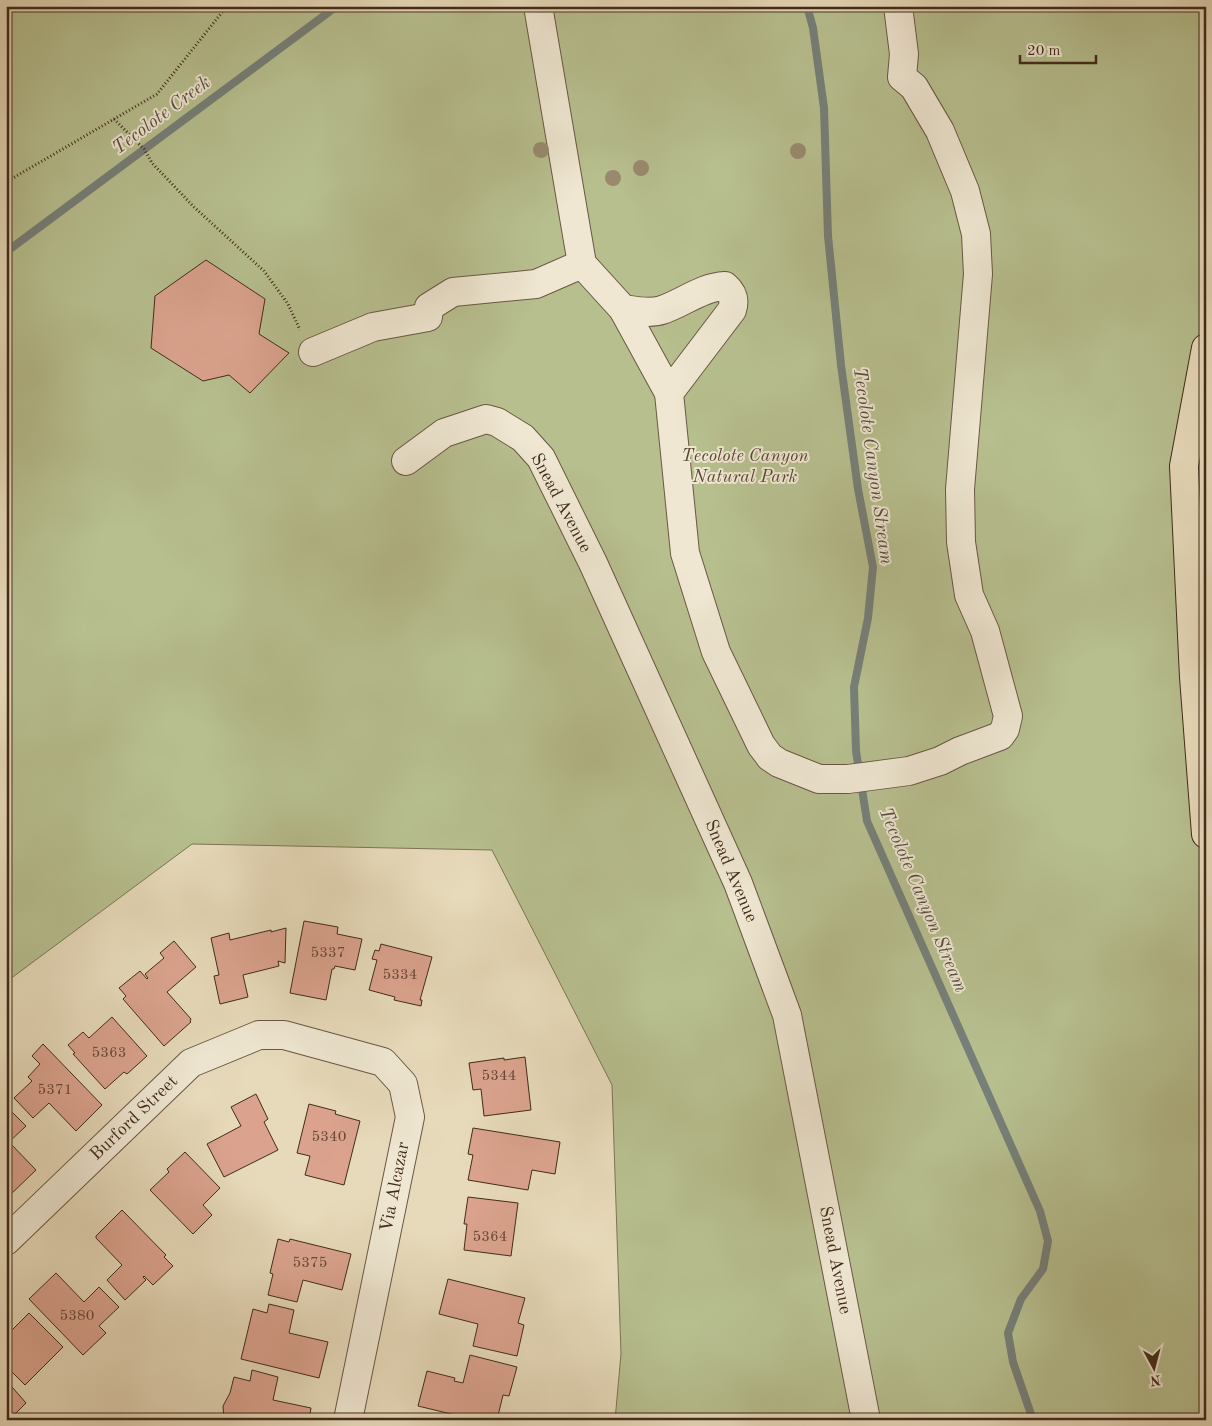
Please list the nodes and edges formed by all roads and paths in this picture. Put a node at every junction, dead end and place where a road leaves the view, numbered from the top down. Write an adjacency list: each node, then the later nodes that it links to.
1 (227, 6): 4 (path)
2 (538, 6): 6 (street)
3 (898, 6): 10 (street)
4 (114, 119): 5 (path); 9 (path)
5 (6, 184)
6 (582, 264): 7 (street); 9 (street)
7 (623, 309): 10 (street); 10 (street)
8 (1206, 348): 12 (main road)
9 (313, 352)
10 (670, 393)
11 (406, 461): 16 (street, Snead Avenue)
12 (1206, 834)
13 (284, 1035): 14 (street, Burford Street); 15 (street, Via Alcazar)
14 (6, 1241)
15 (348, 1420)
16 (866, 1420)

